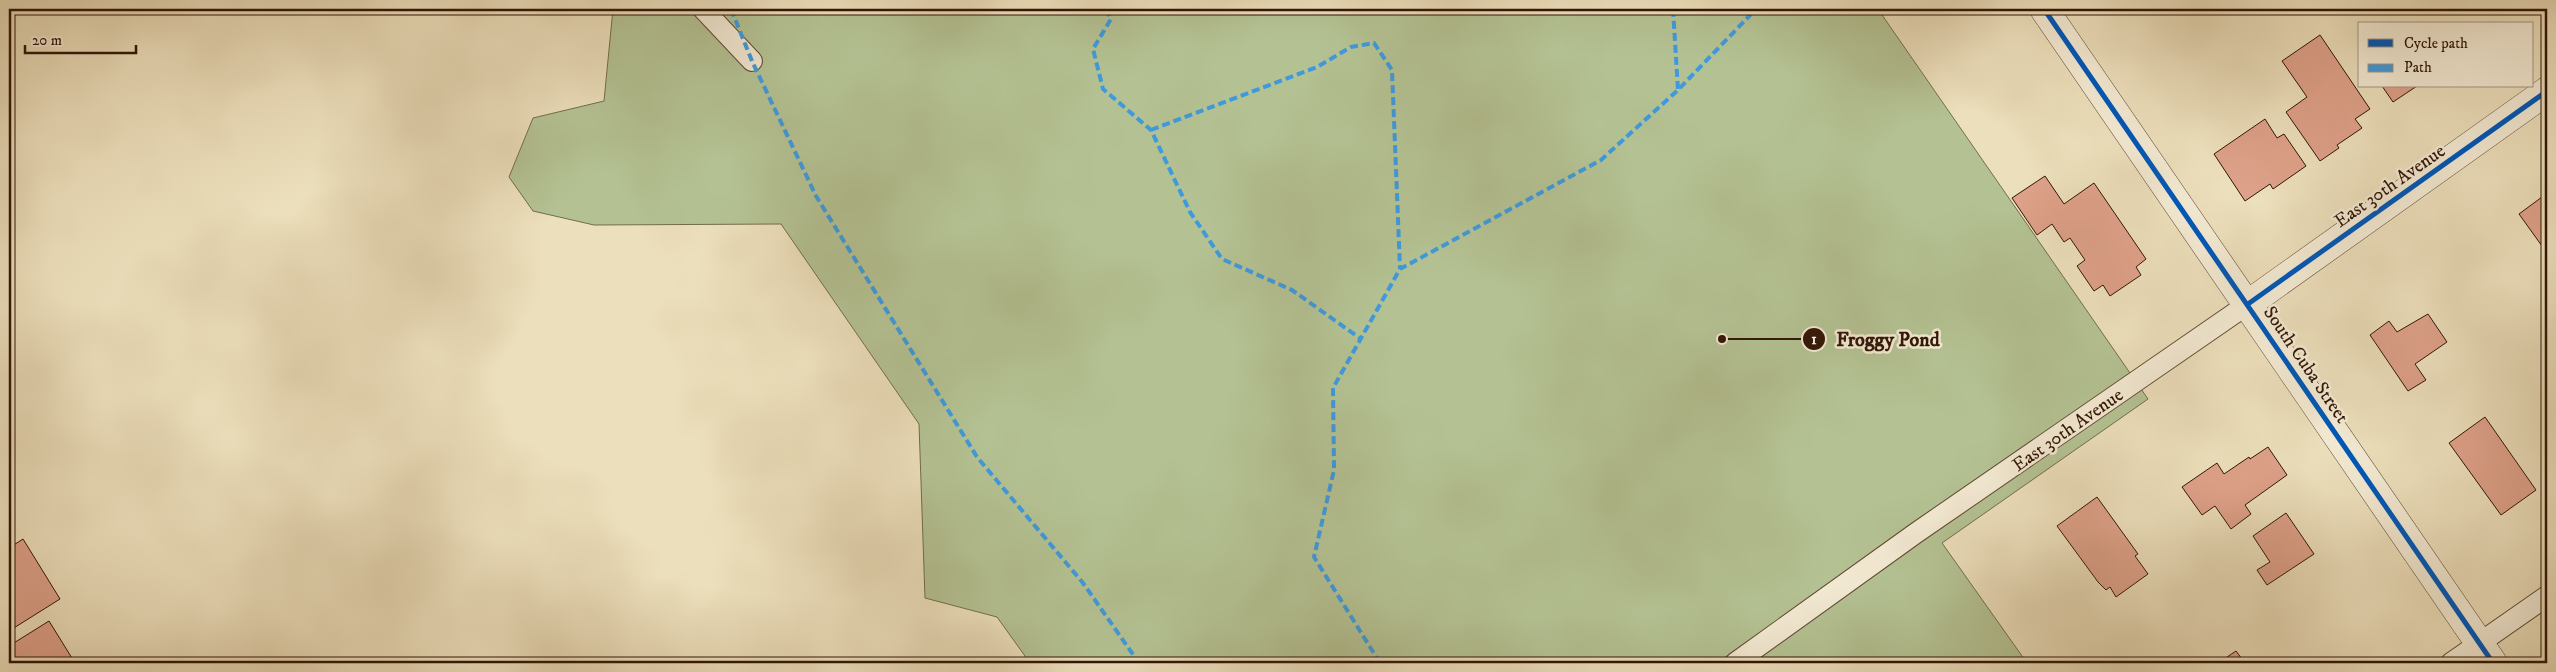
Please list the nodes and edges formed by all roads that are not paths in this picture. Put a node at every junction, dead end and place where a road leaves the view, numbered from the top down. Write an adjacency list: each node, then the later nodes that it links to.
1 (703, 9): 3 (lane)
2 (2044, 9): 5 (street, South Cuba Street)
3 (752, 61)
4 (2547, 91): 5 (street, East 30th Avenue)
5 (2248, 304): 7 (street, South Cuba Street); 8 (lane, East 30th Avenue)
6 (2547, 596): 7 (lane)
7 (2486, 653): 9 (lane)
8 (1735, 663)
9 (2451, 663)

